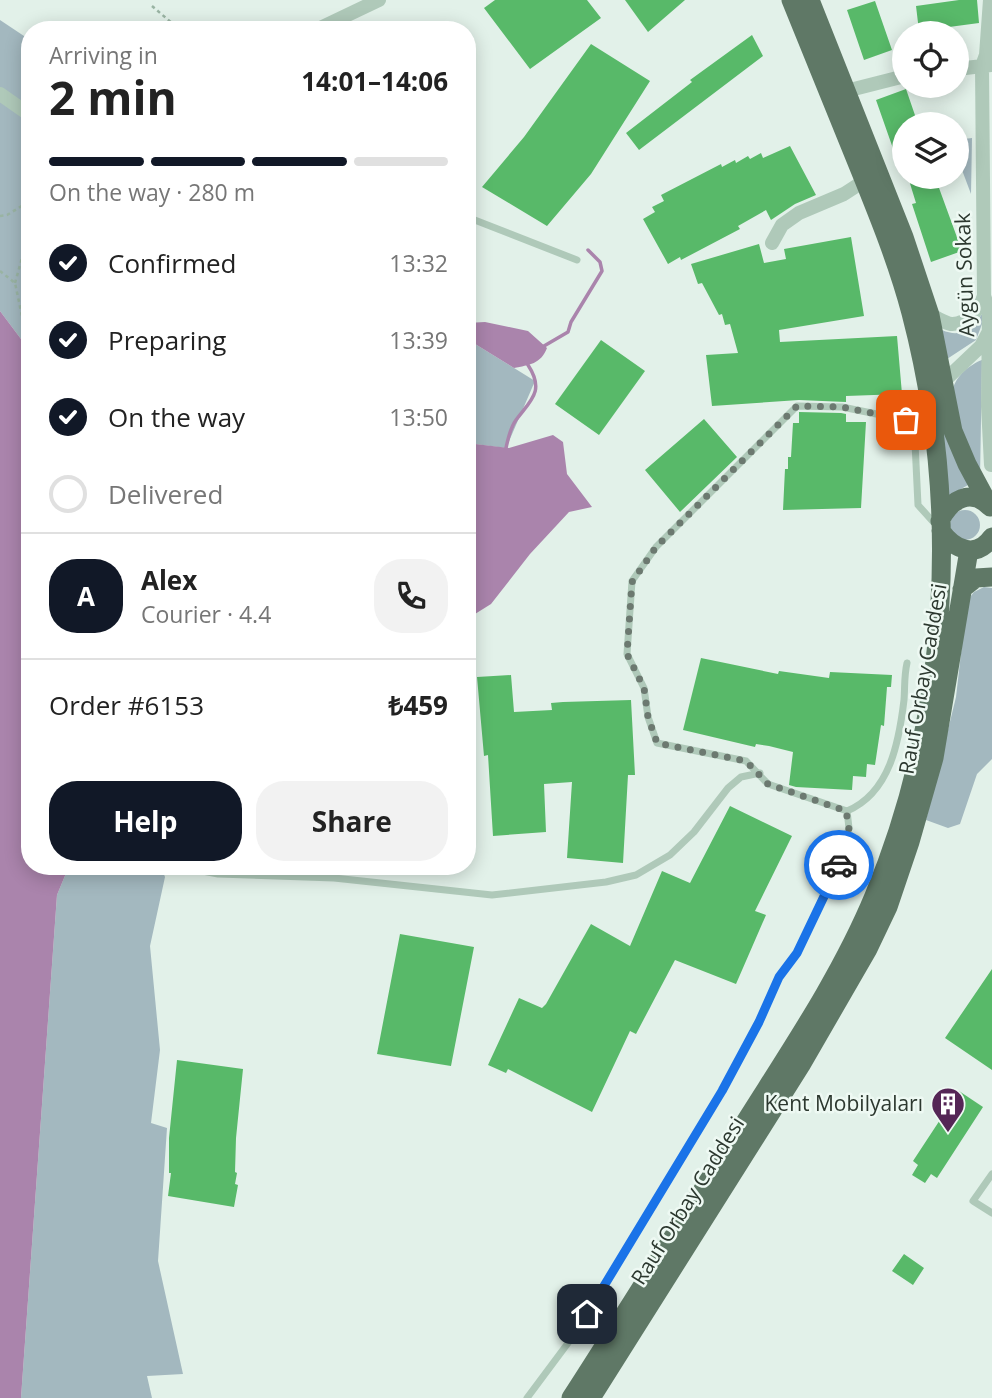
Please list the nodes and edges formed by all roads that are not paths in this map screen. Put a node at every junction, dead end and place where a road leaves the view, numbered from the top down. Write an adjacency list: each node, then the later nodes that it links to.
1 (379, 0): 5 (street)
2 (791, 0): 12 (main road, Rauf Orbay Caddesi)
3 (990, 0): 6 (street, Aygün Sokak)
4 (813, 1): 9 (main road)
5 (335, 21)
6 (987, 65): 7 (street); 15 (street, Aygün Sokak)
7 (969, 67)
8 (892, 80): 9 (street)
9 (846, 92): 18 (main road)
10 (0, 94): 11 (street)
11 (21, 109)
12 (864, 181): 14 (street); 23 (main road, Rauf Orbay Caddesi)
13 (476, 221): 16 (lane)
14 (772, 243)
15 (988, 243): 17 (street, Aygün Sokak)
16 (577, 260)
17 (984, 296): 18 (street); 19 (street, Aygün Sokak)
18 (930, 315): 20 (main road)
19 (989, 331): 20 (street); 21 (street, Aygün Sokak)
20 (942, 383): 22 (main road)
21 (991, 465)
22 (990, 508): 23 (main road)
23 (940, 526): 25 (main road); 30 (lane); 36 (main road, Rauf Orbay Caddesi)
24 (992, 537): 25 (main road)
25 (972, 550): 26 (main road); 28 (main road, Rauf Orbay Caddesi)
26 (992, 566)
27 (992, 577): 28 (main road)
28 (962, 589): 37 (main road, Rauf Orbay Caddesi)
29 (907, 663): 31 (lane)
30 (760, 774): 31 (lane); 32 (lane)
31 (846, 811): 35 (lane)
32 (247, 875)
33 (992, 1174): 34 (lane)
34 (992, 1213)
35 (527, 1398)
36 (571, 1398)
37 (591, 1398)

